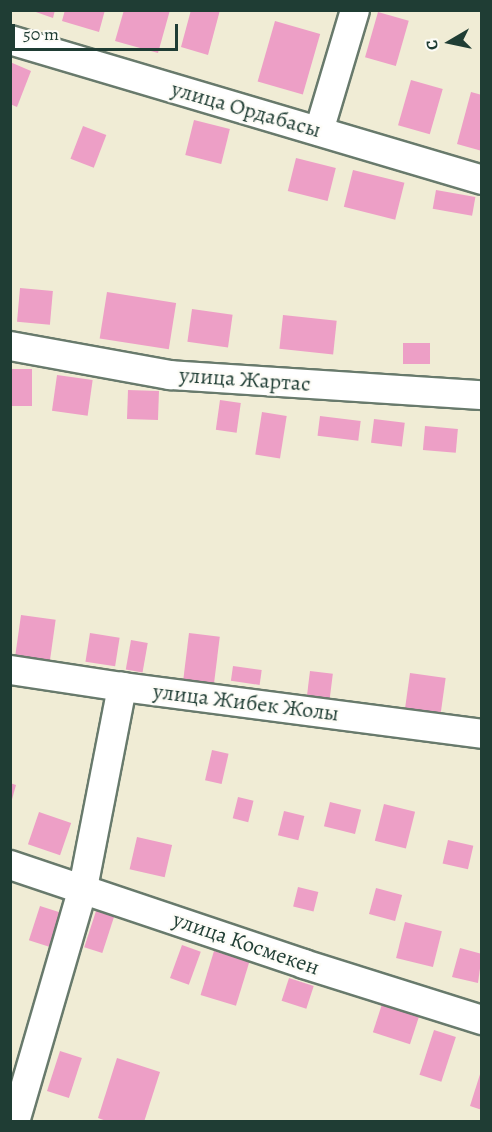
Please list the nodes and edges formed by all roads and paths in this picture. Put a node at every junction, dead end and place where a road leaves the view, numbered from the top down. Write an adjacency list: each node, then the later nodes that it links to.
1 (355, 10): 3 (street)
2 (10, 40): 3 (street, улица Ордабасы)
3 (319, 131): 4 (street, улица Ордабасы)
4 (482, 180)
5 (10, 346): 6 (street, улица Жартас)
6 (482, 395)
7 (10, 670): 8 (street, улица Жибек Жолы)
8 (122, 687): 9 (street, улица Жибек Жолы); 11 (street)
9 (482, 734)
10 (10, 865): 11 (street, улица Космекен)
11 (83, 888): 12 (street, улица Космекен); 13 (street)
12 (482, 1020)
13 (15, 1122)

